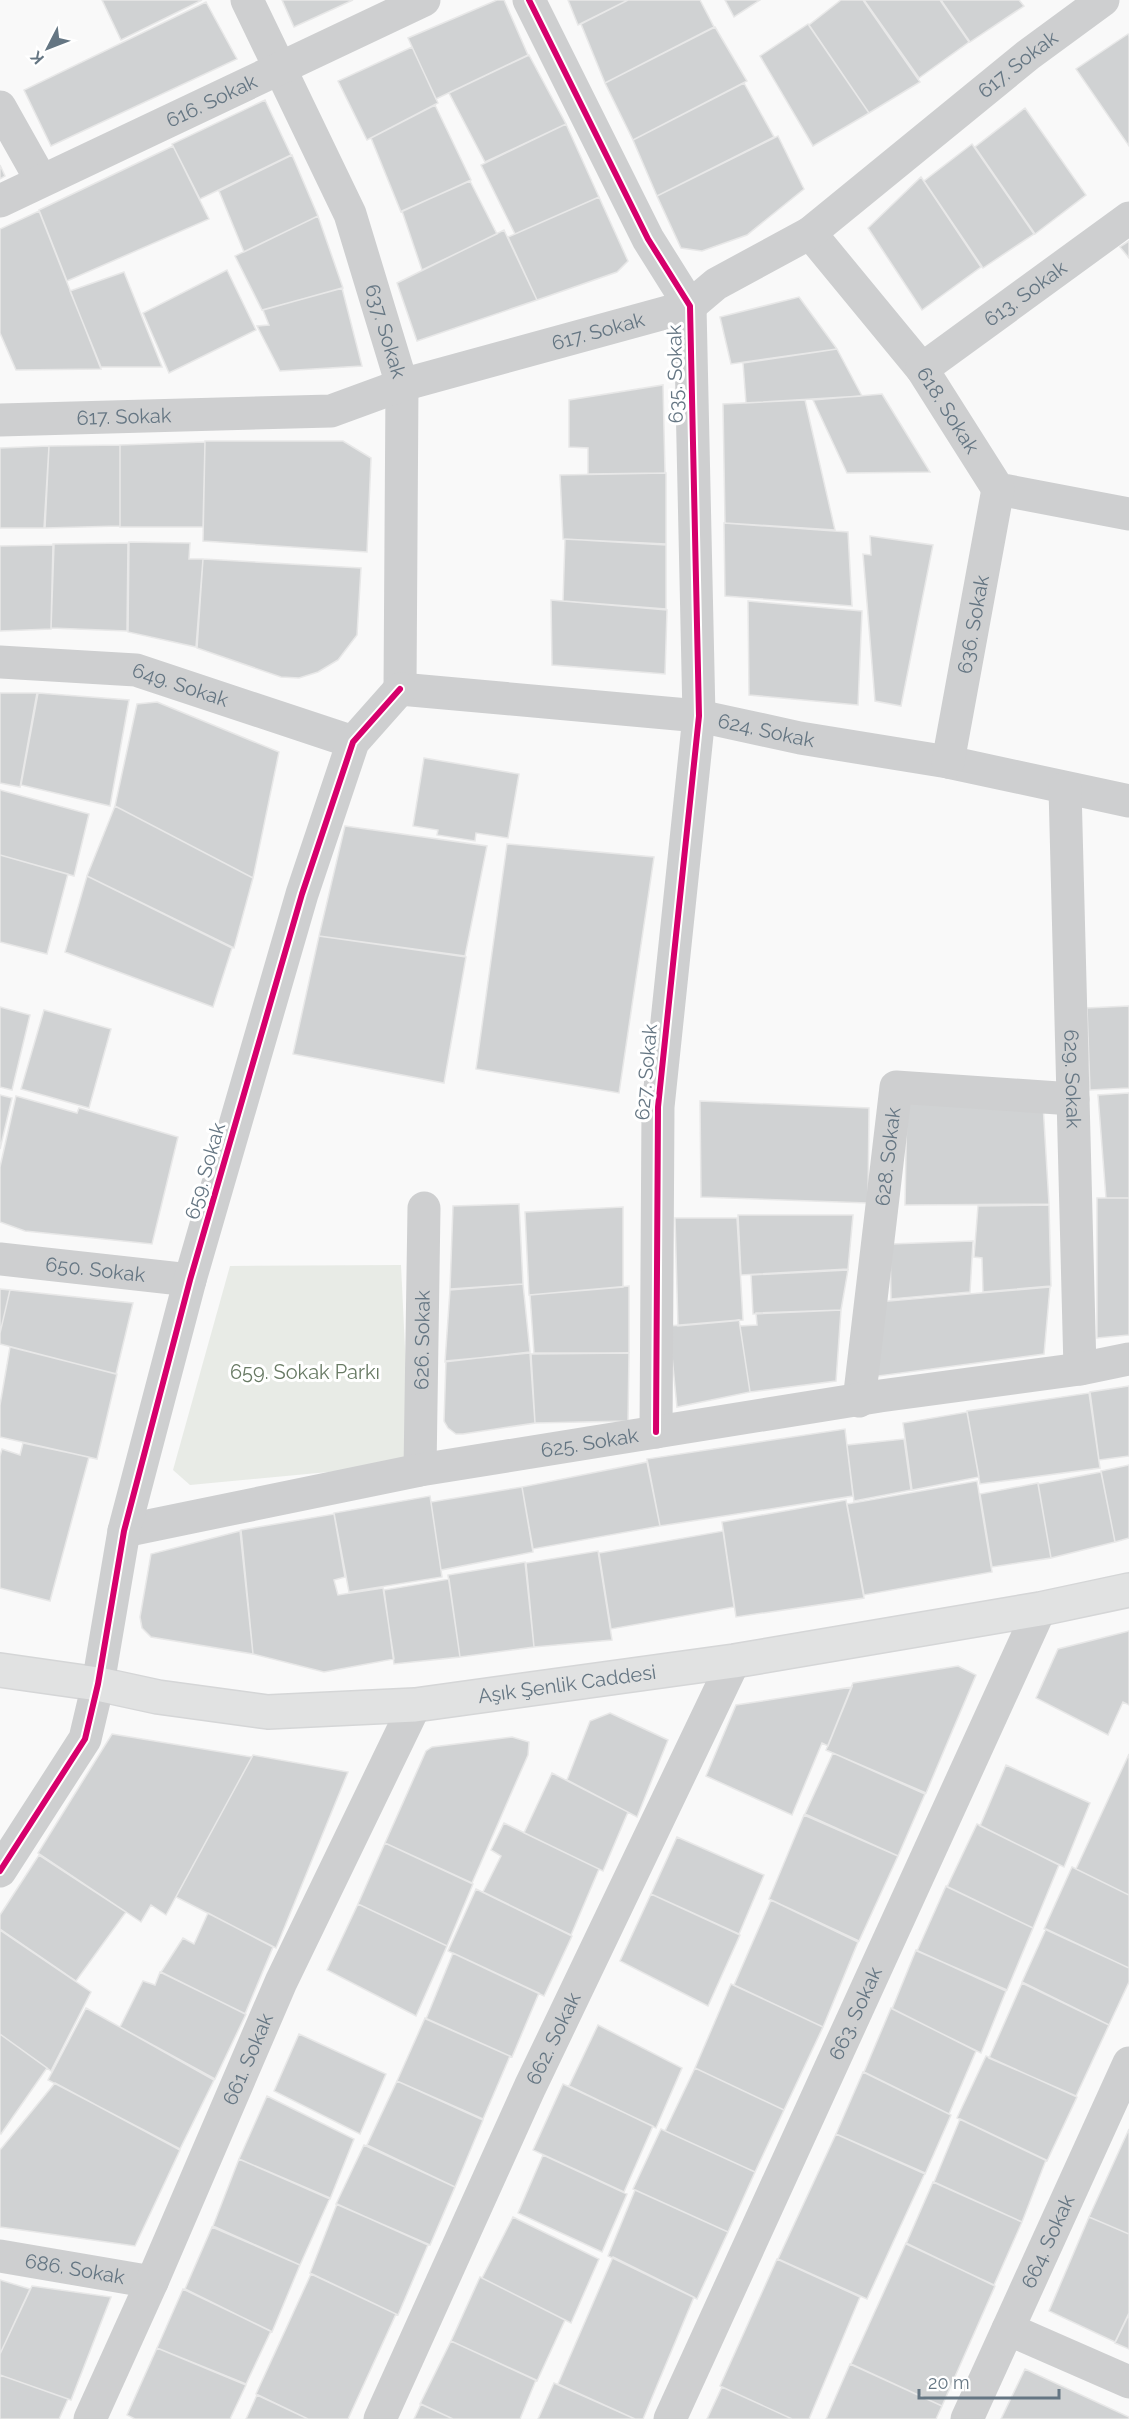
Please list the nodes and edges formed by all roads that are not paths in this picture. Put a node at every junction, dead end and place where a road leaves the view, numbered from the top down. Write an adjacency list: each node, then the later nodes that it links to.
1 (247, 0): 5 (street, 637. Sokak)
2 (424, 0): 5 (street, 616. Sokak)
3 (530, 0): 11 (street, 635. Sokak)
4 (1103, 0): 10 (street, 617. Sokak)
5 (278, 68): 7 (street, 616. Sokak); 13 (street, 637. Sokak)
6 (0, 107): 7 (street)
7 (41, 180): 8 (street, 616. Sokak)
8 (0, 201)
9 (1129, 218): 12 (street, 613. Sokak)
10 (810, 233): 11 (street, 617. Sokak); 12 (street, 618. Sokak)
11 (690, 306): 13 (street, 617. Sokak); 19 (street, 635. Sokak)
12 (922, 369): 15 (street, 618. Sokak)
13 (402, 385): 14 (street, 617. Sokak); 18 (street, 637. Sokak)
14 (0, 420)
15 (998, 489): 16 (street); 21 (street, 636. Sokak)
16 (1129, 514)
17 (0, 662): 20 (street, 649. Sokak)
18 (400, 689): 19 (street, 624. Sokak); 20 (street, 659. Sokak)
19 (699, 716): 21 (street, 624. Sokak); 31 (street, 627. Sokak)
20 (353, 742): 27 (street, 659. Sokak)
21 (948, 762): 22 (street, 624. Sokak)
22 (1065, 788): 23 (street, 624. Sokak); 24 (street, 629. Sokak)
23 (1129, 801)
24 (1073, 1099): 29 (street, 629. Sokak); 30 (street, 628. Sokak)
25 (424, 1208): 32 (street, 626. Sokak)
26 (0, 1259): 27 (street, 650. Sokak)
27 (190, 1280): 33 (street, 659. Sokak)
28 (1129, 1359): 29 (street, 625. Sokak)
29 (1080, 1369): 30 (street, 625. Sokak)
30 (859, 1401): 31 (street, 625. Sokak)
31 (656, 1432): 32 (street, 625. Sokak)
32 (420, 1470): 33 (street, 625. Sokak)
33 (124, 1531): 38 (street, 659. Sokak)
34 (1129, 1590): 35 (street, Aşık Şenlik Caddesi)
35 (1040, 1609): 36 (street, Aşık Şenlik Caddesi); 48 (street, 663. Sokak)
36 (734, 1661): 39 (street, Aşık Şenlik Caddesi); 47 (street, 662. Sokak)
37 (0, 1670): 38 (street, Aşık Şenlik Caddesi)
38 (98, 1684): 39 (street, Aşık Şenlik Caddesi); 40 (street, 659. Sokak)
39 (415, 1705): 43 (street, 661. Sokak)
40 (0, 1871)
41 (1129, 2063): 44 (street, 664. Sokak)
42 (0, 2256): 43 (street, 686. Sokak)
43 (152, 2282): 46 (street, 661. Sokak)
44 (1008, 2329): 45 (street); 49 (street, 664. Sokak)
45 (1129, 2382)
46 (90, 2419)
47 (380, 2419)
48 (670, 2419)
49 (967, 2419)

